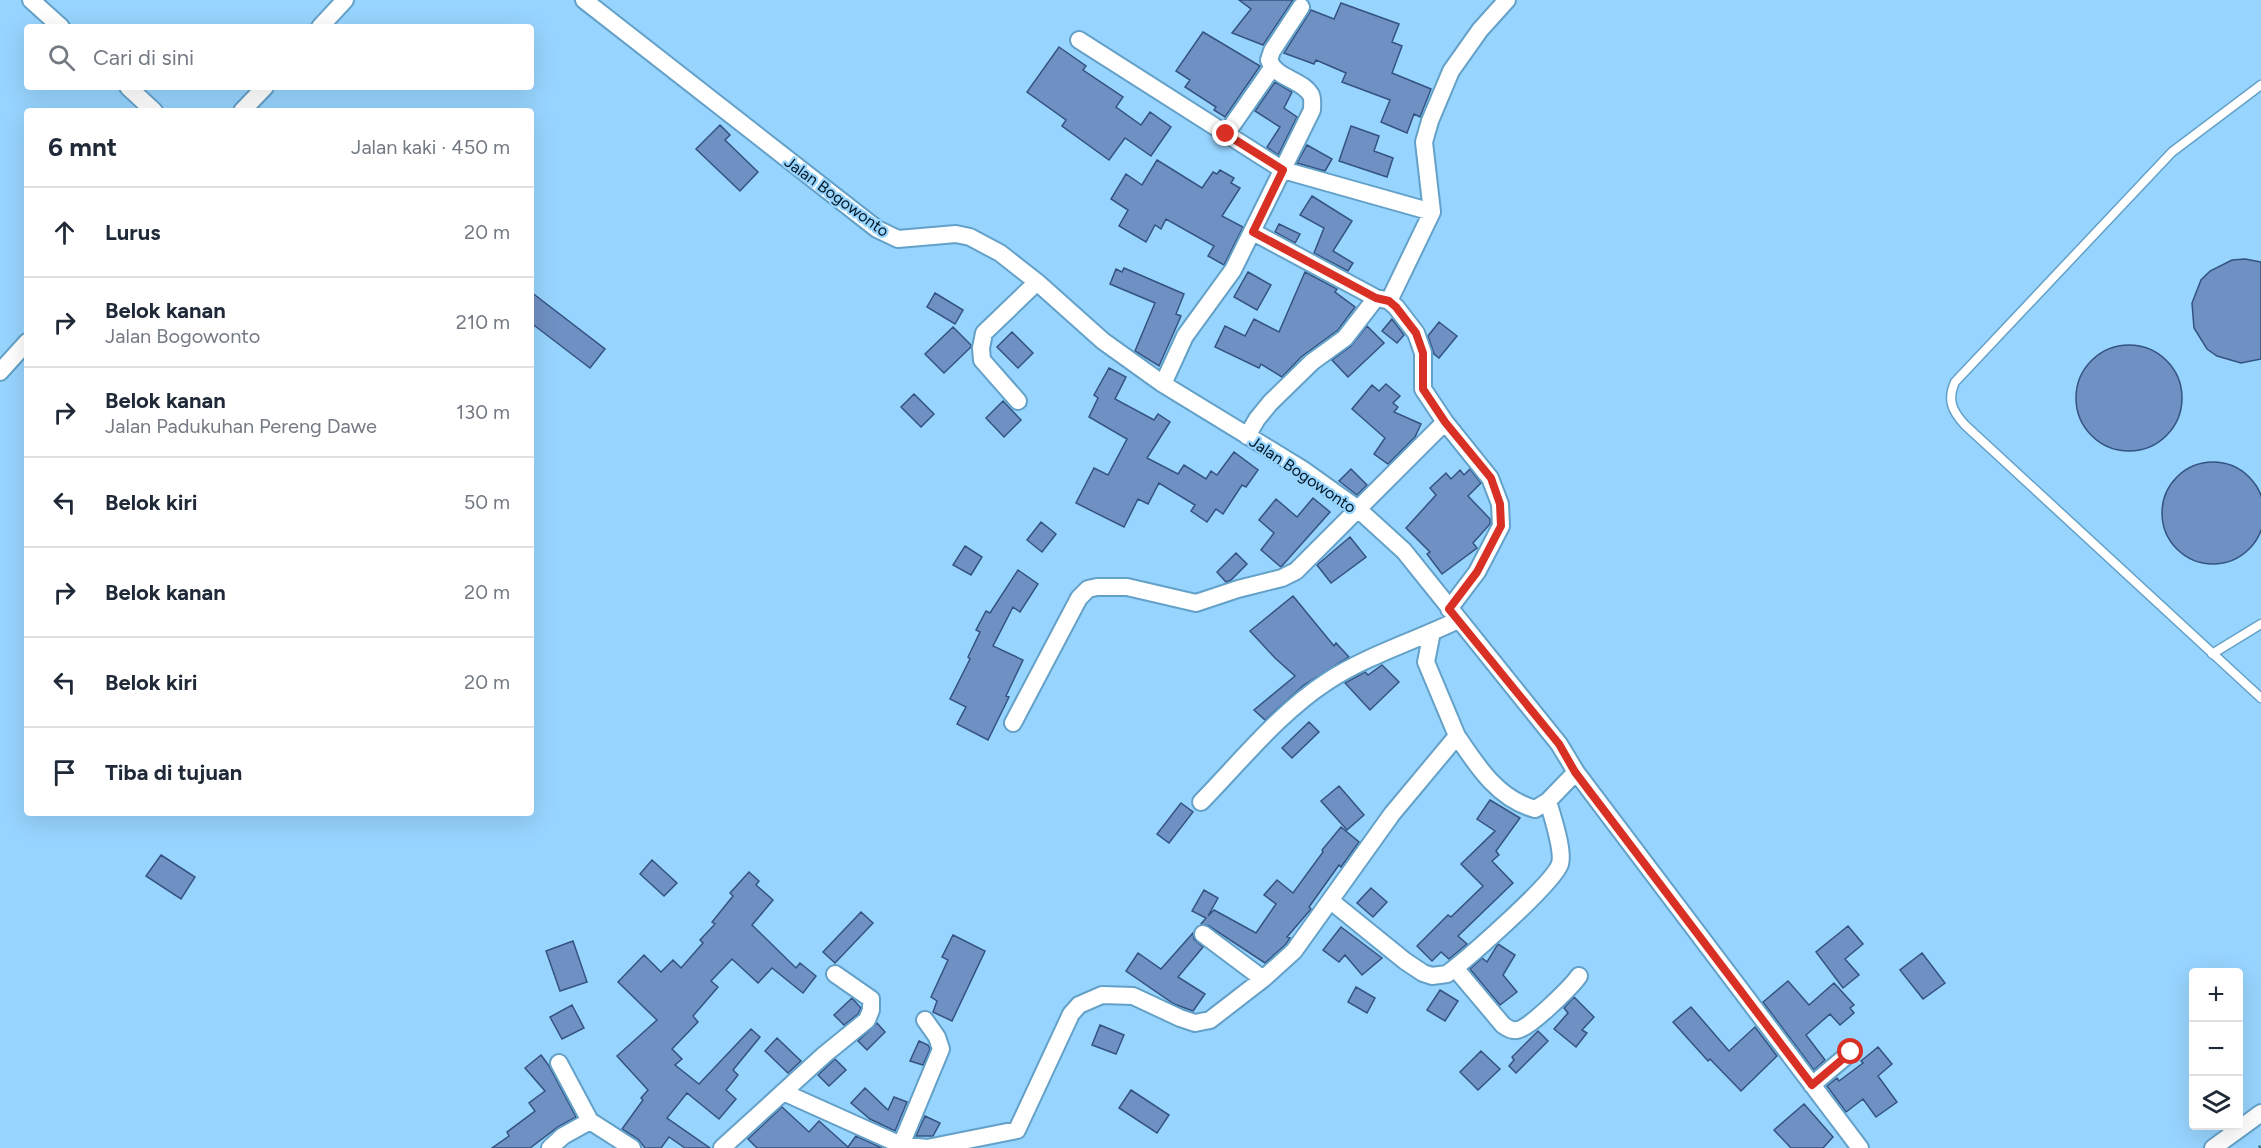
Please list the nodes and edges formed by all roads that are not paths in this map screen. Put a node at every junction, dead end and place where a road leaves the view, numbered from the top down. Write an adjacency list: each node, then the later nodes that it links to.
1 (31, 0): 6 (street)
2 (345, 0): 7 (street)
3 (584, 0): 19 (street, Jalan Bogowonto)
4 (1507, 0): 17 (street)
5 (1301, 7): 9 (street)
6 (58, 24)
7 (323, 24)
8 (1079, 40): 15 (street)
9 (1272, 68): 15 (street); 16 (street)
10 (2261, 85): 31 (lane)
11 (131, 90): 13 (street)
12 (262, 90): 14 (street)
13 (151, 108)
14 (245, 108)
15 (1226, 134): 16 (street)
16 (1283, 170): 17 (street); 18 (street)
17 (1432, 212): 20 (street)
18 (1253, 232): 20 (street); 23 (street)
19 (1037, 282): 23 (street, Jalan Bogowonto); 24 (street)
20 (1382, 299): 25 (street); 26 (street)
21 (24, 345): 22 (street)
22 (0, 372)
23 (1163, 384): 26 (street, Jalan Bogowonto)
24 (1018, 401)
25 (1445, 422): 27 (street); 28 (street)
26 (1246, 436): 27 (street, Jalan Bogowonto)
27 (1358, 509): 28 (street, Jalan Bogowonto); 33 (street)
28 (1453, 615): 30 (street); 35 (street, Jalan Bogowonto)
29 (2261, 624): 31 (lane)
30 (1432, 632): 34 (street); 37 (street)
31 (2212, 654): 32 (lane)
32 (2261, 698)
33 (1013, 723)
34 (1458, 736): 36 (street); 38 (street)
35 (1575, 772): 36 (street); 47 (street, Jalan Bogowonto)
36 (1548, 801): 40 (street)
37 (1201, 802)
38 (1331, 901): 40 (street); 43 (street)
39 (1203, 934): 43 (street)
40 (1455, 968): 42 (street)
41 (835, 974): 48 (street)
42 (1579, 976)
43 (1263, 979): 51 (street)
44 (925, 1020): 51 (street)
45 (1851, 1052): 47 (street)
46 (559, 1063): 50 (street)
47 (1812, 1085): 55 (street, Jalan Bogowonto)
48 (783, 1092): 51 (street); 54 (street)
49 (2261, 1113): 56 (street)
50 (590, 1121): 52 (street); 53 (street)
51 (901, 1145)
52 (550, 1148)
53 (632, 1148)
54 (722, 1148)
55 (1860, 1148)
56 (2213, 1148)

